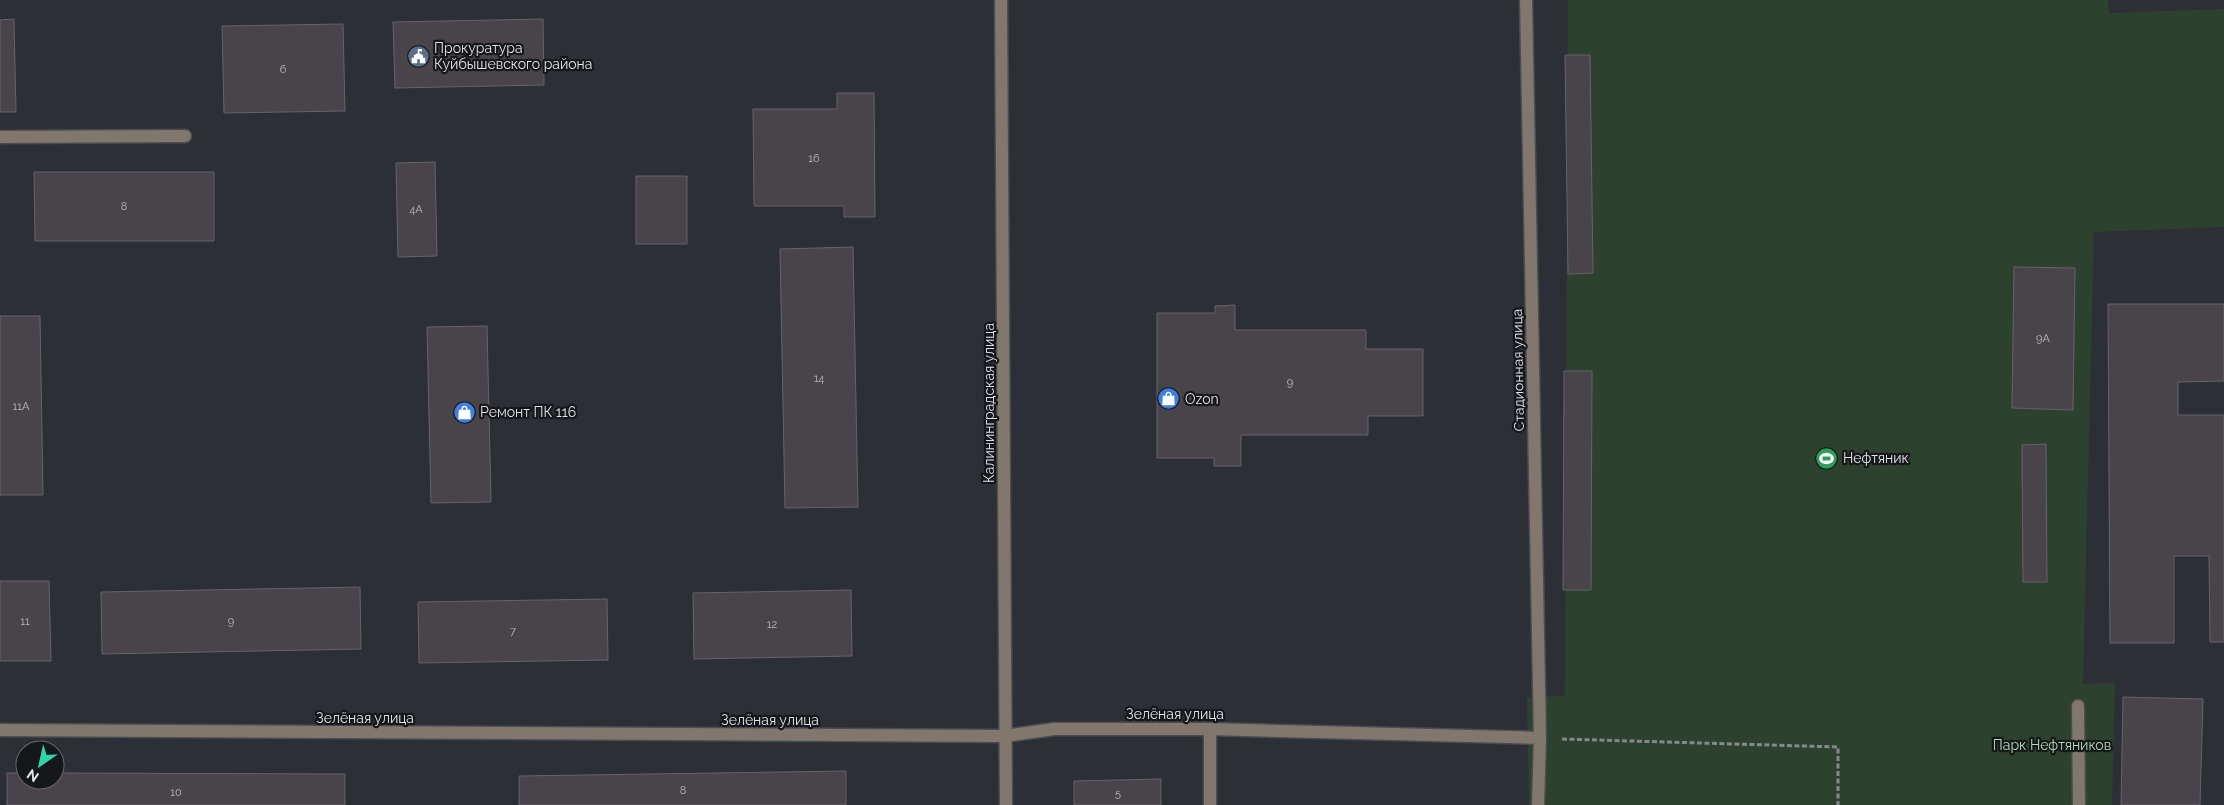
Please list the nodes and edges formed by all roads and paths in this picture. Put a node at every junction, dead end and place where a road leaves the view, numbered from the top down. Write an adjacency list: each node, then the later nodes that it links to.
1 (1001, 0): 8 (street, Калининградская улица)
2 (1526, 0): 9 (street, Стадионная улица)
3 (185, 136): 4 (street)
4 (0, 137)
5 (2078, 706): 14 (street)
6 (1210, 729): 8 (street, Зелёная улица); 9 (street, Зелёная улица); 11 (street)
7 (0, 730): 8 (street, Зелёная улица)
8 (1006, 736): 10 (street, Калининградская улица)
9 (1540, 738): 12 (street, Стадионная улица); 13 (path)
10 (1006, 805)
11 (1210, 805)
12 (1538, 805)
13 (1838, 805)
14 (2079, 805)

